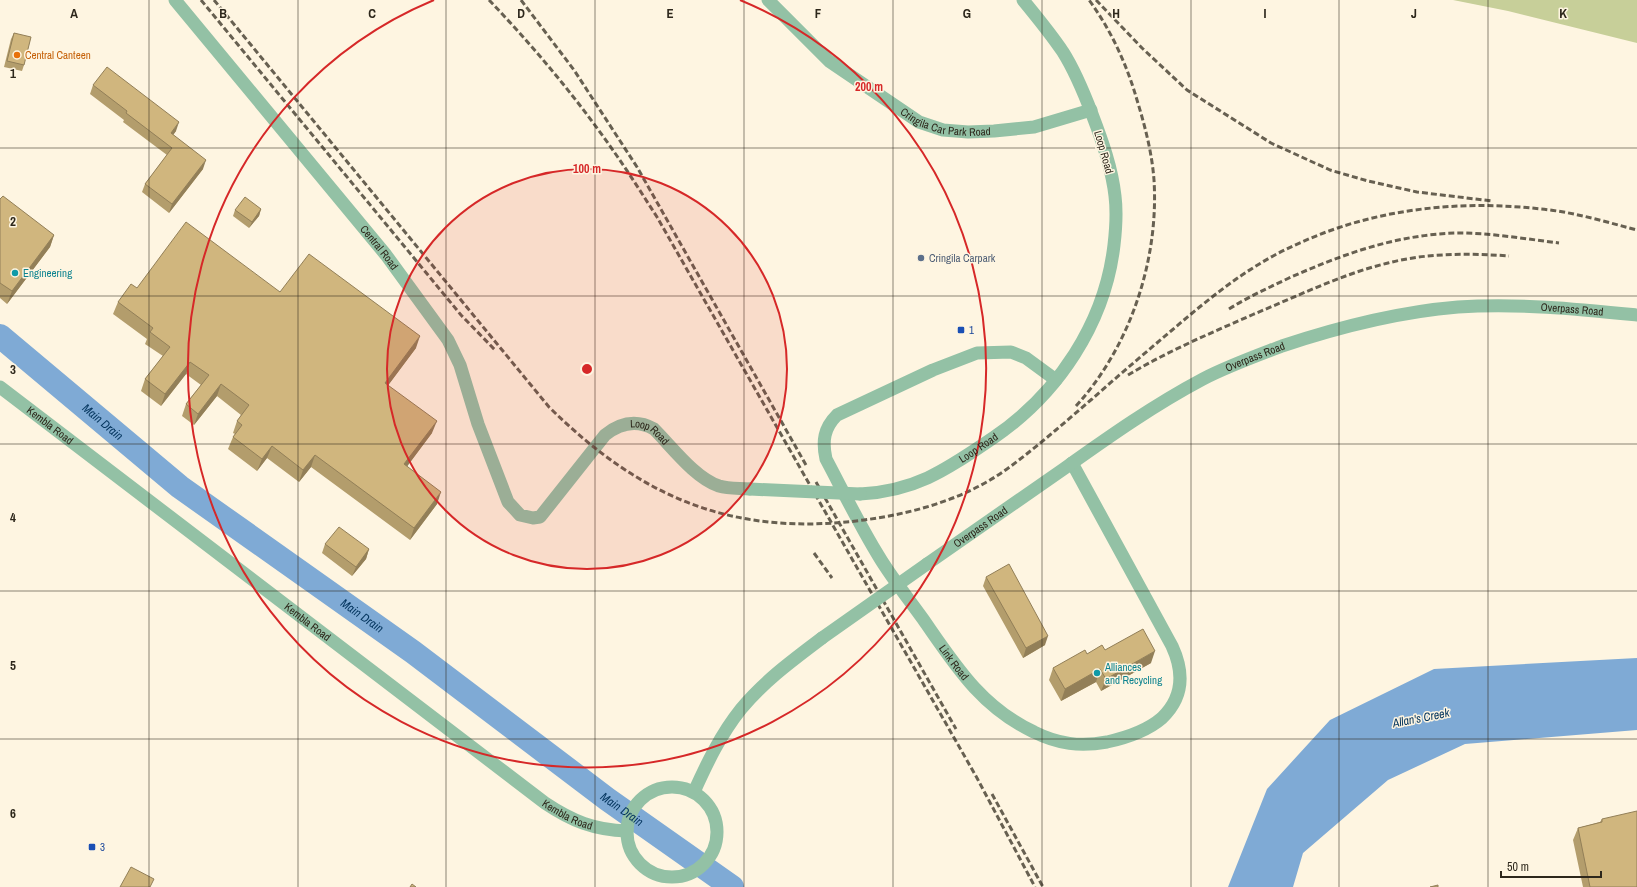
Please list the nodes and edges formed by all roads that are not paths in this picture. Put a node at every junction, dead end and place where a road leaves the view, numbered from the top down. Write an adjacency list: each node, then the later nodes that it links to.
1 (175, 0): 9 (street, Central Road)
2 (768, 0): 4 (street, Cringila Car Park Road)
3 (1023, 0): 4 (street, Loop Road)
4 (1091, 110): 6 (street, Loop Road)
5 (1637, 315): 8 (street, Overpass Road)
6 (1056, 380): 8 (street, Link Road); 9 (street, Loop Road, bridge)
7 (0, 388): 11 (street, Kembla Road)
8 (1072, 463): 10 (street, Overpass Road, bridge)
9 (533, 518)
10 (694, 792): 11 (street); 12 (street)
11 (627, 831): 12 (street)
12 (688, 878)

